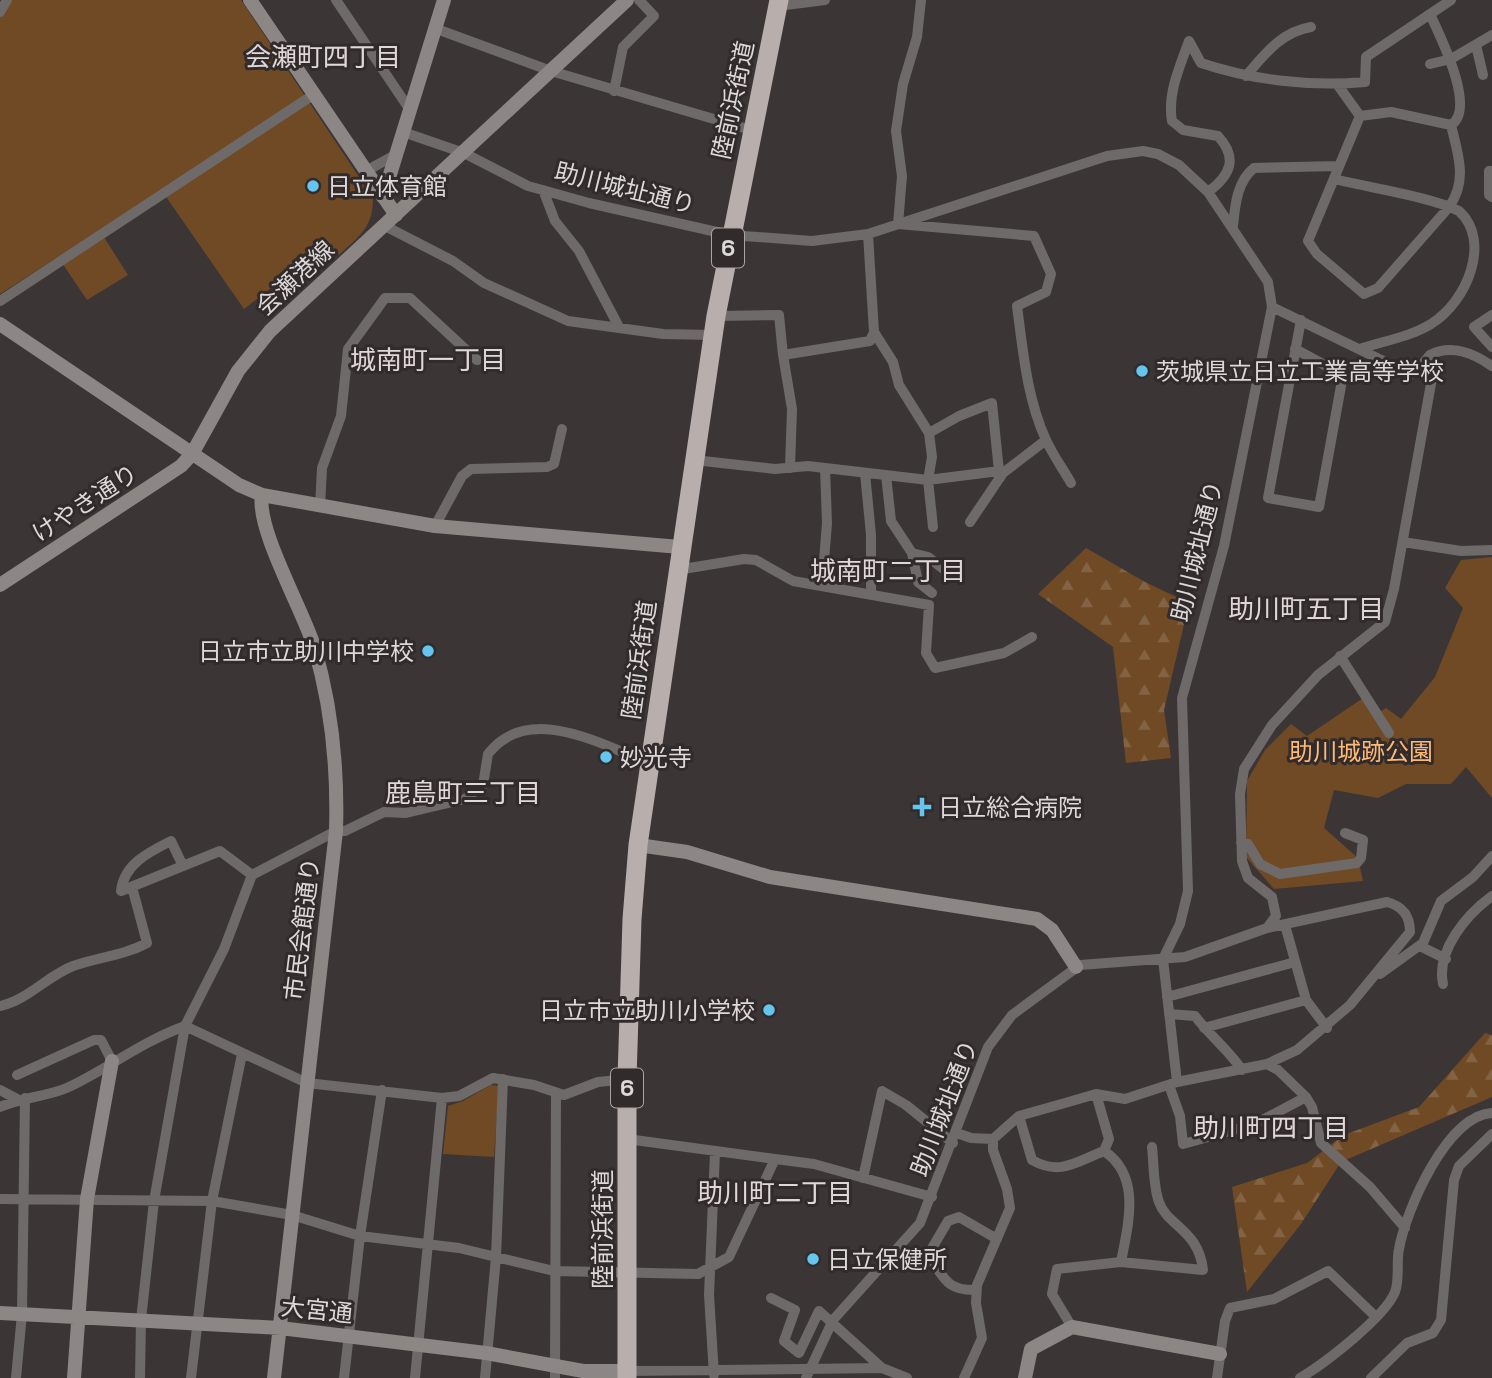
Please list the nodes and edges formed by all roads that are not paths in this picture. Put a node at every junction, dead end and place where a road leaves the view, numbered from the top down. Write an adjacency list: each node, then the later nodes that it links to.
1 (7, 0): 11 (street)
2 (250, 0): 24 (street)
3 (335, 0): 25 (street)
4 (444, 0): 14 (street)
5 (627, 0): 19 (street, 会瀬港線)
6 (639, 0): 23 (street)
7 (825, 0): 10 (street)
8 (922, 0): 42 (street)
9 (1451, 0): 12 (street)
10 (778, 3): 28 (highway, 陸前浜街道 / 6)
11 (0, 12)
12 (1430, 14): 17 (street); 22 (street)
13 (1311, 27): 21 (street)
14 (434, 28): 19 (street); 25 (street)
15 (1492, 35): 16 (street)
16 (1476, 45): 17 (street); 20 (street)
17 (1451, 59): 18 (street); 27 (street)
18 (1430, 64)
19 (551, 71): 23 (street); 30 (street, 会瀬港線)
20 (1483, 75)
21 (1245, 76): 22 (street); 37 (street)
22 (1337, 85): 26 (street)
23 (614, 91): 28 (street)
24 (313, 95): 33 (street); 47 (street)
25 (410, 110): 29 (street)
26 (1360, 116): 27 (street); 32 (street)
27 (1451, 125): 40 (street)
28 (751, 130): 46 (highway, 陸前浜街道 / 6)
29 (403, 132): 30 (street, 助川城址通り); 31 (street)
30 (464, 153): 36 (street, 助川城址通り); 41 (street, 会瀬港線)
31 (397, 154): 33 (street); 39 (street)
32 (1339, 166): 35 (street); 44 (street)
33 (366, 171): 39 (street)
34 (1492, 171): 38 (street)
35 (1334, 179): 40 (street); 40 (street)
36 (543, 190): 46 (street, 助川城址通り); 53 (street)
37 (1208, 192): 42 (street, 助川城址通り); 44 (street, 助川城址通り)
38 (1492, 197)
39 (383, 198): 41 (street)
40 (1449, 207): 56 (street)
41 (396, 215): 43 (street, 会瀬港線)
42 (898, 224): 45 (street, 助川城址通り); 64 (street)
43 (385, 226): 53 (street); 65 (street, 会瀬港線)
44 (1233, 226): 48 (street, 助川城址通り)
45 (868, 234): 46 (street, 助川城址通り); 54 (street)
46 (730, 235): 52 (highway, 陸前浜街道 / 6)
47 (0, 301)
48 (1272, 307): 50 (street); 105 (street, 助川城址通り)
49 (1492, 315): 55 (street)
50 (1301, 320): 56 (street); 57 (street)
51 (0, 324): 65 (street)
52 (715, 326): 53 (street); 58 (street); 66 (highway, 陸前浜街道 / 6)
53 (619, 327)
54 (874, 332): 58 (street); 63 (street)
55 (1492, 347)
56 (1360, 348): 59 (street)
57 (1295, 349): 57 (street)
58 (783, 355): 67 (street)
59 (1430, 355): 61 (street); 79 (street)
60 (477, 360): 75 (street)
61 (1492, 366)
62 (562, 429): 77 (street)
63 (929, 433): 70 (street); 72 (street)
64 (1046, 440): 70 (street); 73 (street)
65 (192, 454): 74 (street); 85 (street, けやき通り)
66 (694, 460): 67 (street); 80 (highway, 陸前浜街道 / 6)
67 (790, 468): 68 (street)
68 (825, 468): 69 (street); 86 (street)
69 (865, 473): 71 (street); 88 (street)
70 (999, 474): 72 (street); 76 (street)
71 (886, 475): 72 (street); 82 (street)
72 (928, 480): 78 (street)
73 (1071, 483)
74 (262, 495): 75 (street); 93 (street, 市民会館通り)
75 (320, 507): 77 (street)
76 (970, 522)
77 (435, 526): 80 (street)
78 (933, 527)
79 (1403, 542): 81 (street); 90 (street)
80 (680, 547): 83 (highway, 陸前浜街道 / 6)
81 (1492, 550)
82 (912, 553): 84 (street); 87 (street)
83 (677, 570): 86 (street); 96 (highway, 陸前浜街道 / 6)
84 (950, 574)
85 (0, 586)
86 (822, 586): 88 (street)
87 (932, 593)
88 (872, 595): 89 (street)
89 (1032, 637)
90 (1340, 656): 91 (street); 95 (street)
91 (1389, 733)
92 (620, 751): 93 (street)
93 (336, 831): 99 (street); 125 (street, 市民会館通り)
94 (1345, 833): 95 (street)
95 (1241, 843): 103 (street)
96 (638, 845): 108 (street); 124 (highway, 陸前浜街道 / 6)
97 (1492, 856): 104 (street)
98 (183, 866): 99 (street); 100 (street); 100 (street)
99 (252, 875): 115 (street)
100 (132, 887): 113 (street)
101 (1489, 903): 106 (street)
102 (1284, 925): 103 (street); 107 (street); 109 (street)
103 (1267, 928): 105 (street)
104 (1420, 946): 106 (street); 109 (street)
105 (1163, 959): 108 (street); 111 (street)
106 (1446, 959): 110 (street)
107 (1295, 962): 111 (street); 112 (street)
108 (1076, 967): 138 (street, 助川城址通り)
109 (1374, 977): 117 (street)
110 (1443, 984)
111 (1167, 997): 114 (street)
112 (1306, 1000): 116 (street); 117 (street)
113 (0, 1006)
114 (1169, 1014): 116 (street); 126 (street)
115 (185, 1026): 118 (street); 119 (street); 150 (street)
116 (1205, 1028): 121 (street)
117 (1327, 1028): 120 (street)
118 (242, 1054): 125 (street); 151 (street)
119 (112, 1061): 122 (street); 133 (street); 149 (street)
120 (1267, 1065): 121 (street); 131 (street)
121 (1242, 1070): 126 (street)
122 (17, 1075)
123 (503, 1079): 130 (street); 132 (street); 157 (street)
124 (627, 1079): 130 (street); 139 (highway, 陸前浜街道 / 6)
125 (307, 1083): 128 (street); 152 (street, 市民会館通り)
126 (1173, 1083): 129 (street); 131 (street)
127 (0, 1090): 133 (street)
128 (382, 1090): 132 (street); 154 (street)
129 (1096, 1094): 136 (street); 143 (street)
130 (556, 1095): 160 (street)
131 (1306, 1097): 153 (street)
132 (442, 1098): 156 (street)
133 (21, 1099): 134 (street); 148 (street)
134 (0, 1107)
135 (1492, 1113): 153 (street)
136 (1019, 1116): 140 (street); 143 (street)
137 (1492, 1134): 195 (street)
138 (955, 1138): 140 (street); 145 (street); 146 (street, 助川城址通り)
139 (626, 1139): 142 (street); 161 (highway, 陸前浜街道 / 6)
140 (993, 1139): 155 (street)
141 (1152, 1147): 158 (street)
142 (715, 1152): 144 (street); 159 (street)
143 (1104, 1152): 158 (street)
144 (775, 1159): 145 (street); 159 (street)
145 (863, 1178): 146 (street)
146 (932, 1197): 169 (street, 助川城址通り)
147 (0, 1199): 148 (street)
148 (23, 1199): 149 (street); 165 (street)
149 (87, 1199): 150 (street); 166 (street)
150 (154, 1200): 151 (street); 168 (street)
151 (212, 1201): 152 (street); 170 (street)
152 (292, 1216): 154 (street); 172 (street, 市民会館通り)
153 (1405, 1228): 167 (street)
154 (360, 1236): 156 (street); 173 (street)
155 (997, 1239): 162 (street); 162 (street)
156 (427, 1244): 157 (street); 174 (street)
157 (496, 1257): 160 (street); 175 (street)
158 (1121, 1262): 171 (street)
159 (709, 1269): 161 (street); 181 (street)
160 (554, 1271): 161 (street); 178 (street)
161 (625, 1275): 180 (highway, 陸前浜街道 / 6)
162 (976, 1290): 191 (street)
163 (771, 1298): 169 (street)
164 (0, 1313): 165 (street, 大宮通)
165 (22, 1314): 166 (street, 大宮通); 182 (street)
166 (78, 1316): 168 (street, 大宮通); 183 (street)
167 (1375, 1316): 176 (street); 194 (street)
168 (141, 1320): 170 (street, 大宮通); 184 (street)
169 (832, 1320): 177 (street); 179 (street, 助川城址通り)
170 (197, 1324): 172 (street, 大宮通); 185 (street)
171 (1072, 1326): 176 (street); 192 (street)
172 (279, 1328): 173 (street, 大宮通); 186 (street, 市民会館通り)
173 (348, 1336): 174 (street, 大宮通); 187 (street)
174 (417, 1344): 175 (street, 大宮通); 188 (street)
175 (485, 1353): 178 (street, 大宮通); 189 (street)
176 (1220, 1354): 193 (street)
177 (882, 1368): 179 (street); 190 (street)
178 (555, 1372): 180 (street, 大宮通)
179 (808, 1373): 181 (street)
180 (627, 1375): 181 (street)
181 (713, 1375)
182 (16, 1378)
183 (74, 1378)
184 (140, 1378)
185 (191, 1378)
186 (274, 1378)
187 (344, 1378)
188 (415, 1378)
189 (485, 1378)
190 (907, 1378)
191 (964, 1378)
192 (1025, 1378)
193 (1217, 1378)
194 (1300, 1378)
195 (1371, 1378)

